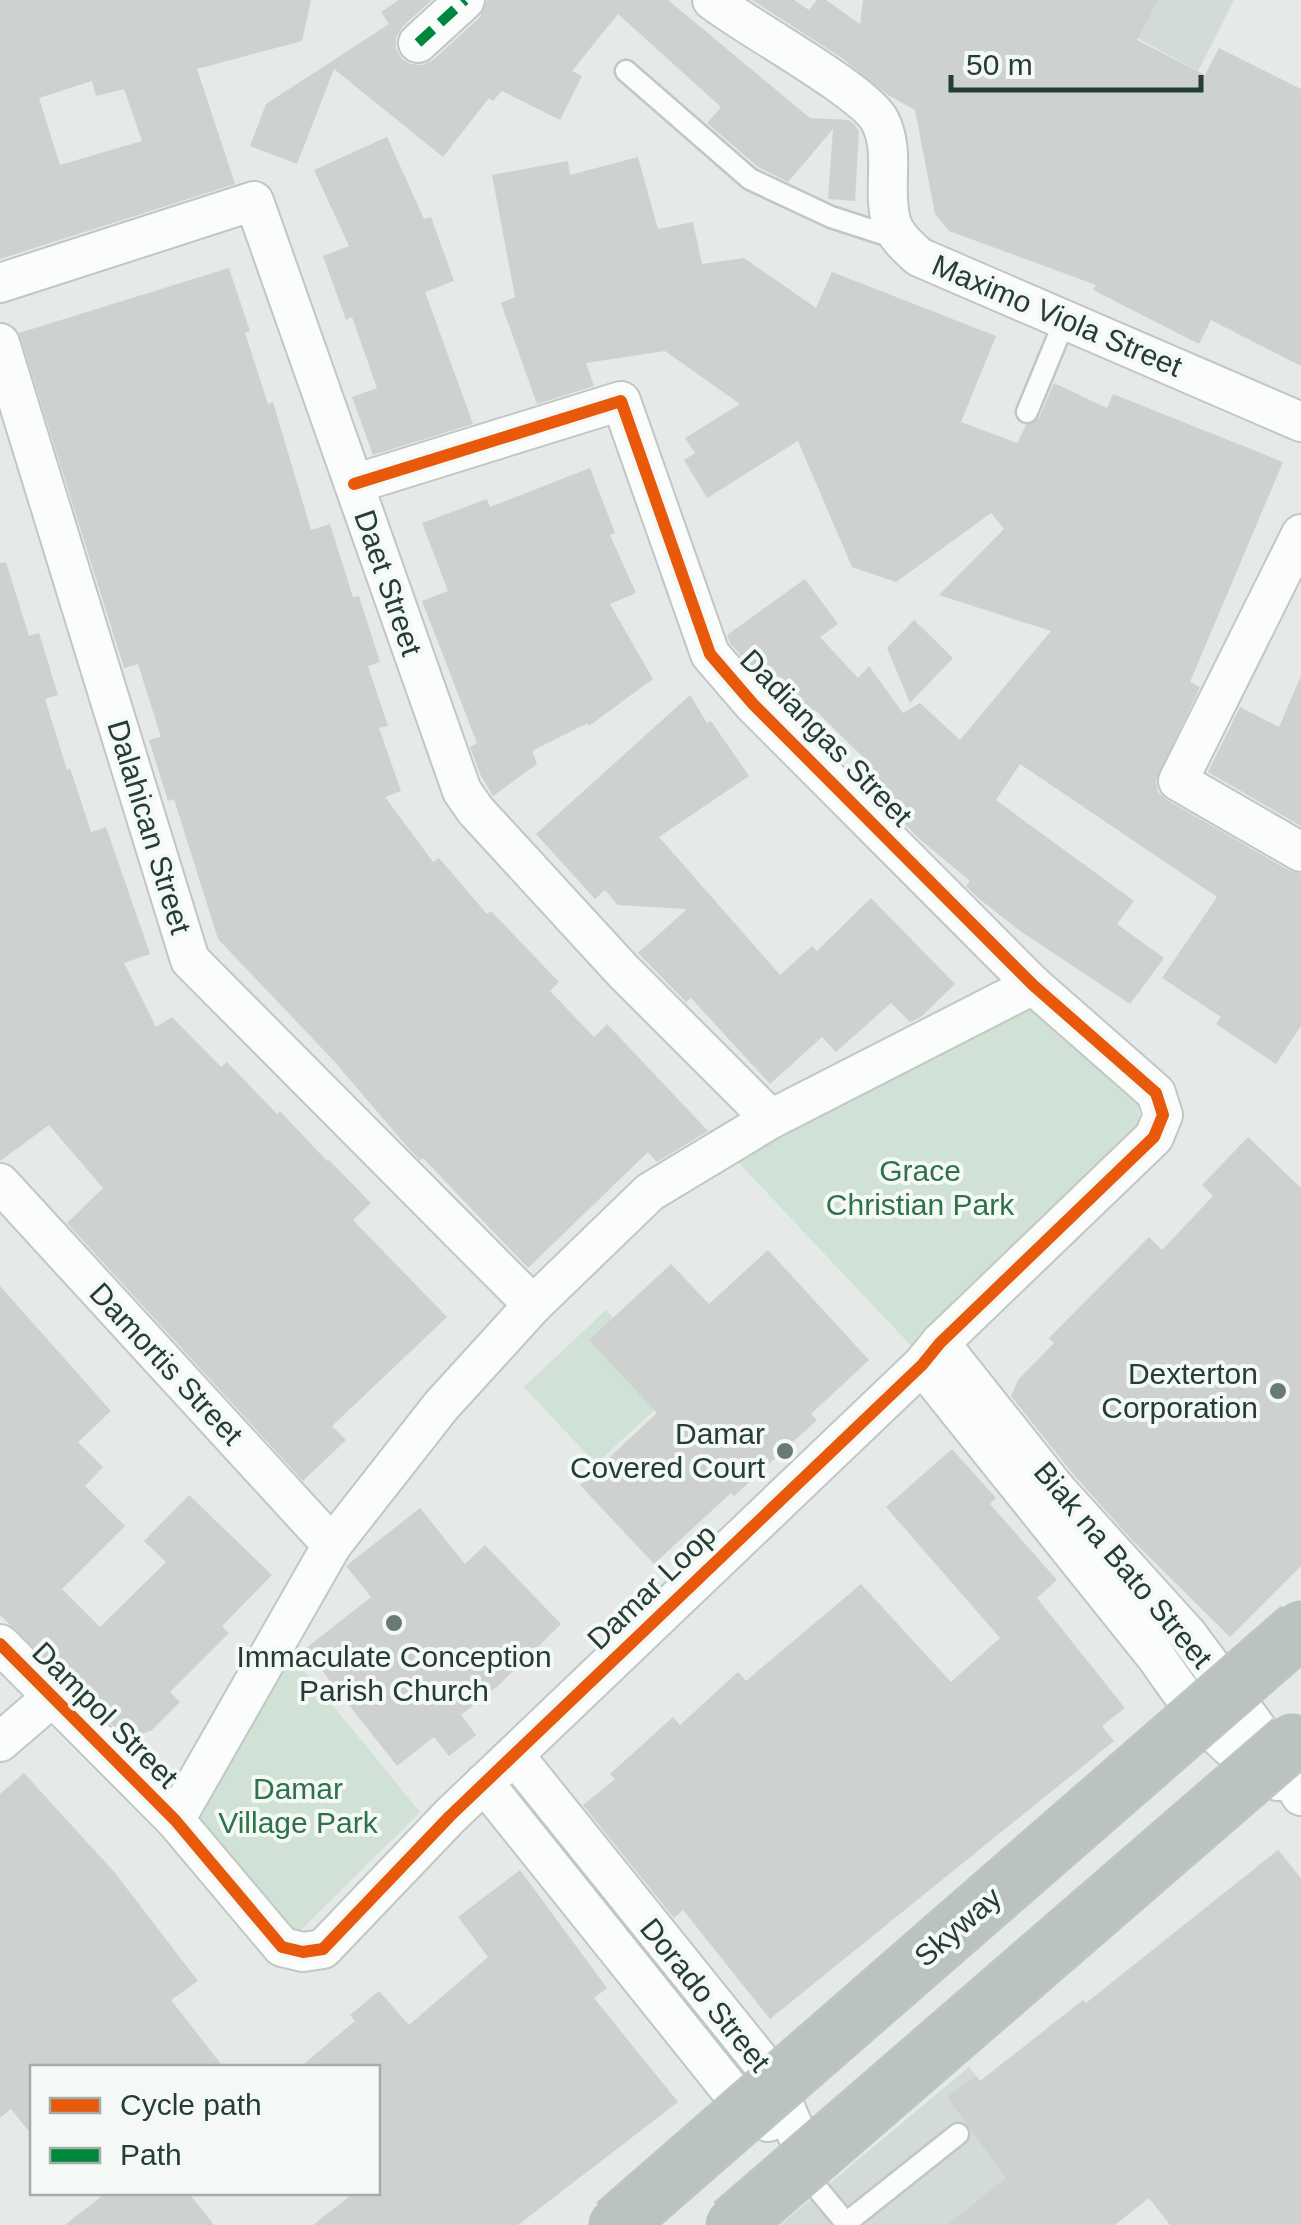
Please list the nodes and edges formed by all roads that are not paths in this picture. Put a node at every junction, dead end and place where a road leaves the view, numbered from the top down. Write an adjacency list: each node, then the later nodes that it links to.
1 (466, 0): 3 (street)
2 (735, 7): 5 (street, Maximo Viola Street)
3 (418, 43)
4 (626, 71): 5 (lane)
5 (901, 240): 7 (street, Maximo Viola Street)
6 (0, 283): 11 (street, Daet Street)
7 (1065, 320): 9 (lane); 10 (street, Maximo Viola Street)
8 (0, 343): 18 (street, Dalahican Street)
9 (1027, 412)
10 (1301, 422)
11 (354, 484): 14 (street, Dadiangas Street); 16 (street, Daet Street)
12 (1301, 534): 13 (street)
13 (1301, 852)
14 (1034, 985): 15 (street, Dadiangas Street); 16 (street)
15 (1163, 1116): 19 (street, Damar Loop)
16 (771, 1119): 18 (street)
17 (0, 1183): 20 (street, Damortis Street)
18 (533, 1305): 20 (street)
19 (931, 1354): 25 (street, Damar Loop); 26 (street, Biak na Bato Street); 26 (street, Biak na Bato Street)
20 (332, 1545): 28 (street)
21 (1301, 1628): 32 (highway, Skyway, bridge)
22 (0, 1644): 23 (street, Dampol Street)
23 (52, 1698): 24 (street); 28 (street, Dampol Street)
24 (0, 1742)
25 (515, 1756): 27 (street, Damar Loop); 27 (street, Dorado Street)
26 (1297, 1776): 33 (highway, bridge)
27 (484, 1784): 28 (street, Damar Loop)
28 (175, 1820)
29 (958, 2134): 31 (lane)
30 (790, 2156): 31 (lane)
31 (846, 2224)
32 (616, 2225)
33 (733, 2225)

